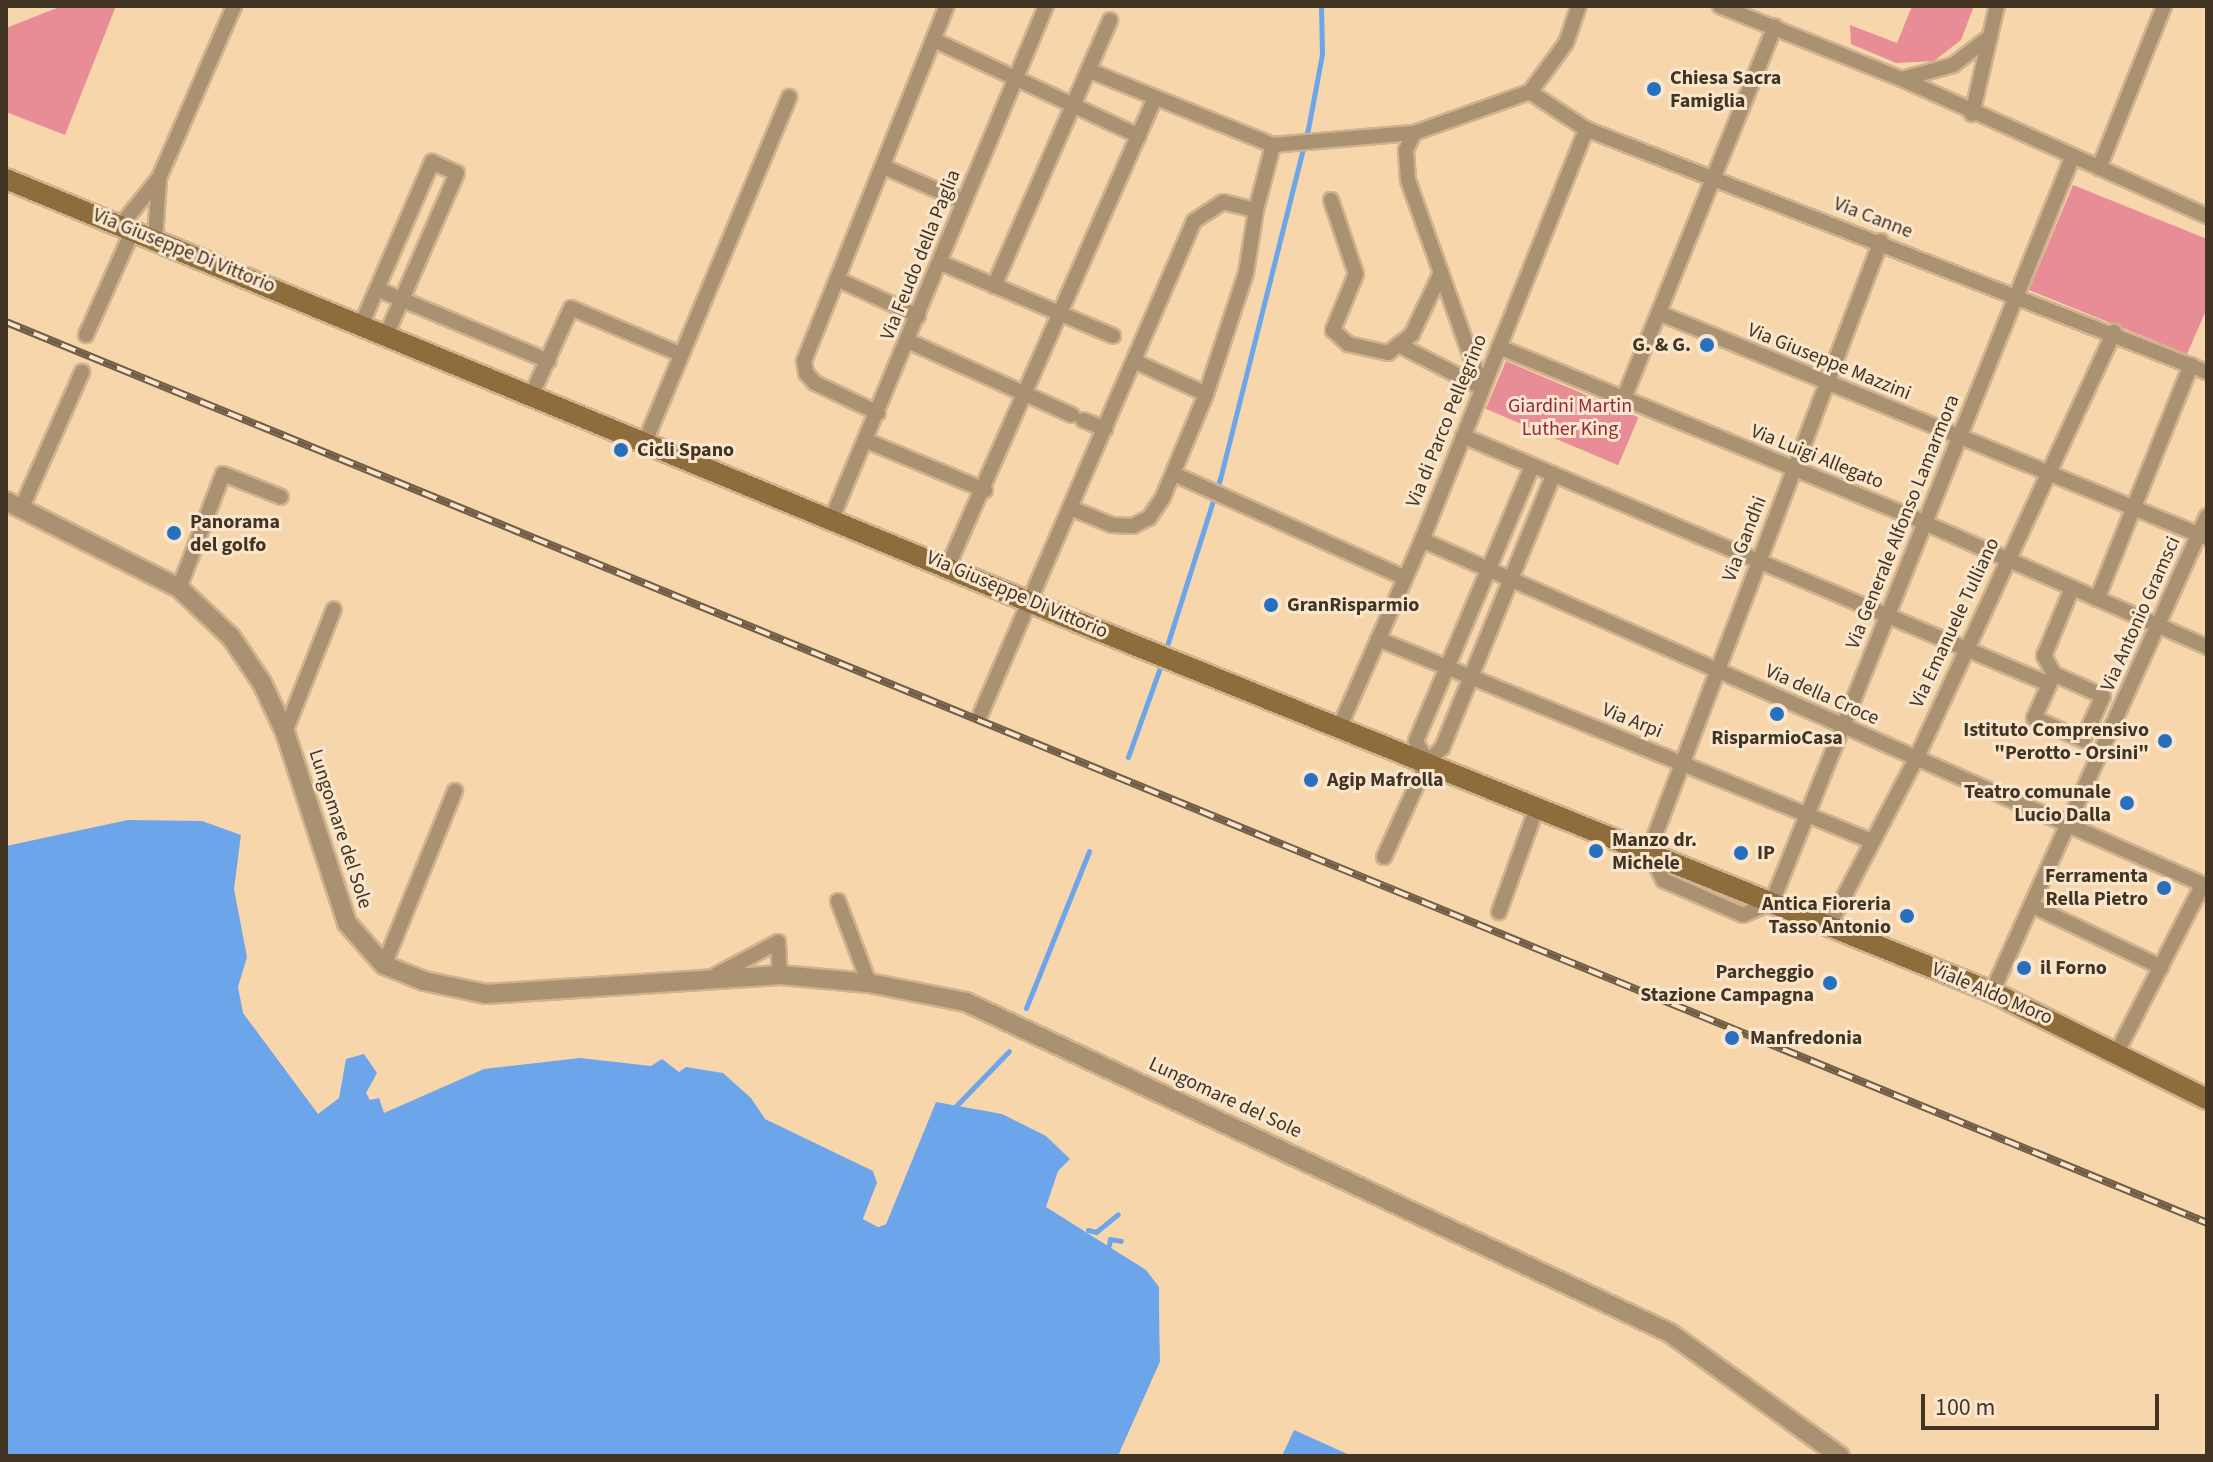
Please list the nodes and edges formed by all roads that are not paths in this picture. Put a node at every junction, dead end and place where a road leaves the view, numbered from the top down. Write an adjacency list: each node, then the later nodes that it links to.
1 (234, 6): 27 (street)
2 (947, 6): 11 (street)
3 (1046, 6): 13 (street, Via Feudo della Paglia)
4 (1579, 6): 15 (street)
5 (1720, 6): 9 (street)
6 (1997, 6): 10 (street)
7 (2164, 6): 26 (street)
8 (1110, 20): 12 (street)
9 (1775, 27): 14 (street); 29 (street)
10 (1987, 39): 14 (street); 19 (street)
11 (936, 41): 13 (street); 25 (street)
12 (1088, 70): 17 (street); 18 (street)
13 (1017, 77): 18 (street); 31 (street, Via Feudo della Paglia)
14 (1902, 79): 19 (street)
15 (1530, 92): 20 (street, Via Canne); 21 (street)
16 (789, 97): 55 (street)
17 (1154, 100): 22 (street); 23 (street)
18 (1076, 103): 22 (street); 40 (street)
19 (1972, 114): 24 (street)
20 (1586, 129): 29 (street, Via Canne); 54 (street, Via di Parco Pellegrino)
21 (1414, 133): 23 (street); 38 (street)
22 (1139, 136): 44 (street)
23 (1273, 145): 32 (street)
24 (2072, 158): 26 (street); 42 (street, Via Generale Alfonso Lamarmora)
25 (884, 167): 31 (street); 39 (street)
26 (2099, 168): 33 (street)
27 (159, 178): 34 (street); 35 (street)
28 (6, 179): 34 (main road, Via Giuseppe Di Vittorio)
29 (1714, 180): 36 (street, Via Canne); 45 (street)
30 (1331, 200): 53 (street)
31 (964, 202): 37 (street, Via Feudo della Paglia)
32 (1256, 210): 57 (street); 65 (street)
33 (2207, 216)
34 (127, 228): 35 (main road, Via Giuseppe Di Vittorio); 50 (street)
35 (155, 239): 47 (main road, Via Giuseppe Di Vittorio)
36 (1881, 241): 42 (street, Via Canne); 61 (street, Via Gandhi)
37 (939, 262): 40 (street); 46 (street, Via Feudo della Paglia)
38 (1441, 273): 53 (street); 62 (street)
39 (839, 280): 46 (street); 67 (street)
40 (994, 286): 44 (street)
41 (377, 289): 43 (street); 43 (street); 47 (street)
42 (2016, 296): 48 (street, Via Canne); 70 (street, Via Generale Alfonso Lamarmora)
43 (402, 300): 49 (street); 56 (street)
44 (1060, 313): 51 (street); 64 (street)
45 (1659, 313): 61 (street, Via Giuseppe Mazzini); 66 (street)
46 (918, 316): 52 (street, Via Feudo della Paglia)
47 (362, 323): 49 (main road, Via Giuseppe Di Vittorio)
48 (2114, 332): 58 (street, Via Canne); 75 (street, Via Emanuele Tulliano)
49 (387, 333): 63 (main road, Via Giuseppe Di Vittorio)
50 (86, 335)
51 (1113, 336)
52 (908, 341): 64 (street); 67 (street, Via Feudo della Paglia)
53 (1399, 345): 62 (street)
54 (1499, 347): 62 (street, Via di Parco Pellegrino); 66 (street, Via Luigi Allegato)
55 (680, 354): 56 (street); 72 (street)
56 (548, 361): 63 (street)
57 (1134, 361): 65 (street); 68 (street)
58 (2191, 365): 60 (street, Via Canne); 81 (street)
59 (82, 372): 80 (street)
60 (2207, 372)
61 (1825, 381): 70 (street, Via Giuseppe Mazzini); 74 (street, Via Gandhi)
62 (1482, 388): 69 (street, Via di Parco Pellegrino)
63 (532, 394): 72 (main road, Via Giuseppe Di Vittorio)
64 (1026, 394): 68 (street); 78 (street)
65 (1206, 394): 76 (street)
66 (1624, 398): 74 (street, Via Luigi Allegato)
67 (878, 413): 71 (street, Via Feudo della Paglia)
68 (1105, 429): 82 (street)
69 (1463, 436): 73 (street); 87 (street, Via di Parco Pellegrino)
70 (1960, 437): 75 (street, Via Giuseppe Mazzini); 85 (street, Via Generale Alfonso Lamarmora)
71 (867, 441): 78 (street); 84 (street, Via Feudo della Paglia)
72 (645, 442): 84 (main road, Via Giuseppe Di Vittorio)
73 (1532, 466): 77 (street); 91 (street)
74 (1793, 469): 85 (street, Via Luigi Allegato); 89 (street, Via Gandhi)
75 (2047, 472): 81 (street, Via Giuseppe Mazzini); 88 (street, Via Emanuele Tulliano)
76 (1174, 474): 82 (street); 92 (street)
77 (1554, 474): 89 (street); 93 (street)
78 (985, 490): 90 (street)
79 (281, 497): 94 (street)
80 (14, 504): 94 (street, Lungomare del Sole)
81 (2134, 508): 86 (street, Via Giuseppe Mazzini); 96 (street)
82 (1073, 509): 97 (street)
83 (2207, 516): 86 (street, Via Antonio Gramsci)
84 (832, 518): 90 (main road, Via Giuseppe Di Vittorio)
85 (1925, 523): 88 (street, Via Luigi Allegato); 99 (street, Via Generale Alfonso Lamarmora)
86 (2203, 536): 100 (street, Via Antonio Gramsci)
87 (1422, 540): 91 (street, Via della Croce); 92 (street, Via di Parco Pellegrino)
88 (2006, 559): 95 (street, Via Luigi Allegato); 102 (street, Via Emanuele Tulliano)
89 (1758, 560): 99 (street); 105 (street, Via Gandhi)
90 (948, 566): 97 (main road, Via Giuseppe Di Vittorio)
91 (1489, 569): 93 (street, Via della Croce); 104 (street)
92 (1405, 578): 101 (street, Via di Parco Pellegrino)
93 (1512, 580): 105 (street, Via della Croce); 106 (street)
94 (179, 588): 111 (street, Lungomare del Sole)
95 (2072, 588): 96 (street, Via Luigi Allegato); 107 (street)
96 (2097, 599): 100 (street, Via Luigi Allegato)
97 (1033, 602): 108 (street); 109 (main road, Via Giuseppe Di Vittorio)
98 (334, 609): 111 (street)
99 (1887, 615): 102 (street); 110 (street, Via Generale Alfonso Lamarmora)
100 (2159, 627): 103 (street, Via Luigi Allegato); 118 (street, Via Antonio Gramsci)
101 (1378, 639): 104 (street, Via Arpi); 109 (street, Via di Parco Pellegrino)
102 (1965, 647): 107 (street); 112 (street, Via Emanuele Tulliano)
103 (2207, 647)
104 (1448, 668): 106 (street, Via Arpi); 113 (street)
105 (1717, 670): 110 (street, Via della Croce); 114 (street, Via Gandhi)
106 (1471, 677): 113 (street); 114 (street, Via Arpi)
107 (2051, 679): 107 (street)
108 (981, 713)
109 (1340, 726): 113 (main road, Via Giuseppe Di Vittorio)
110 (1842, 726): 112 (street, Via della Croce); 117 (street, Via Generale Alfonso Lamarmora)
111 (285, 732): 128 (street, Lungomare del Sole)
112 (1916, 759): 118 (street, Via della Croce); 119 (street, Via Emanuele Tulliano)
113 (1427, 762): 116 (main road, Via Giuseppe Di Vittorio); 121 (street)
114 (1681, 763): 117 (street, Via Arpi); 120 (street, Via Gandhi)
115 (455, 791): 128 (street)
116 (1537, 807): 120 (main road, Via Giuseppe Di Vittorio); 126 (street)
117 (1808, 813): 119 (street, Via Arpi); 124 (street, Via Generale Alfonso Lamarmora)
118 (2067, 827): 122 (street, Via della Croce); 125 (street, Via Antonio Gramsci)
119 (1871, 841): 127 (street, Via Emanuele Tulliano)
120 (1649, 851): 124 (main road, Via Giuseppe Di Vittorio)
121 (1384, 857)
122 (2205, 885): 129 (street)
123 (838, 901): 132 (street)
124 (1772, 902): 127 (main road, Viale Aldo Moro)
125 (2033, 906): 129 (street); 133 (street, Via Antonio Gramsci)
126 (1499, 912)
127 (1828, 927): 133 (main road, Viale Aldo Moro)
128 (384, 965): 130 (street, Lungomare del Sole)
129 (2161, 967): 134 (street)
130 (716, 975): 131 (street, Lungomare del Sole); 131 (street, Lungomare del Sole)
131 (780, 975): 132 (street, Lungomare del Sole)
132 (869, 983): 136 (street, Lungomare del Sole)
133 (1992, 992): 134 (main road, Viale Aldo Moro)
134 (2118, 1050): 135 (main road, Viale Aldo Moro)
135 (2207, 1099)
136 (1840, 1456)

